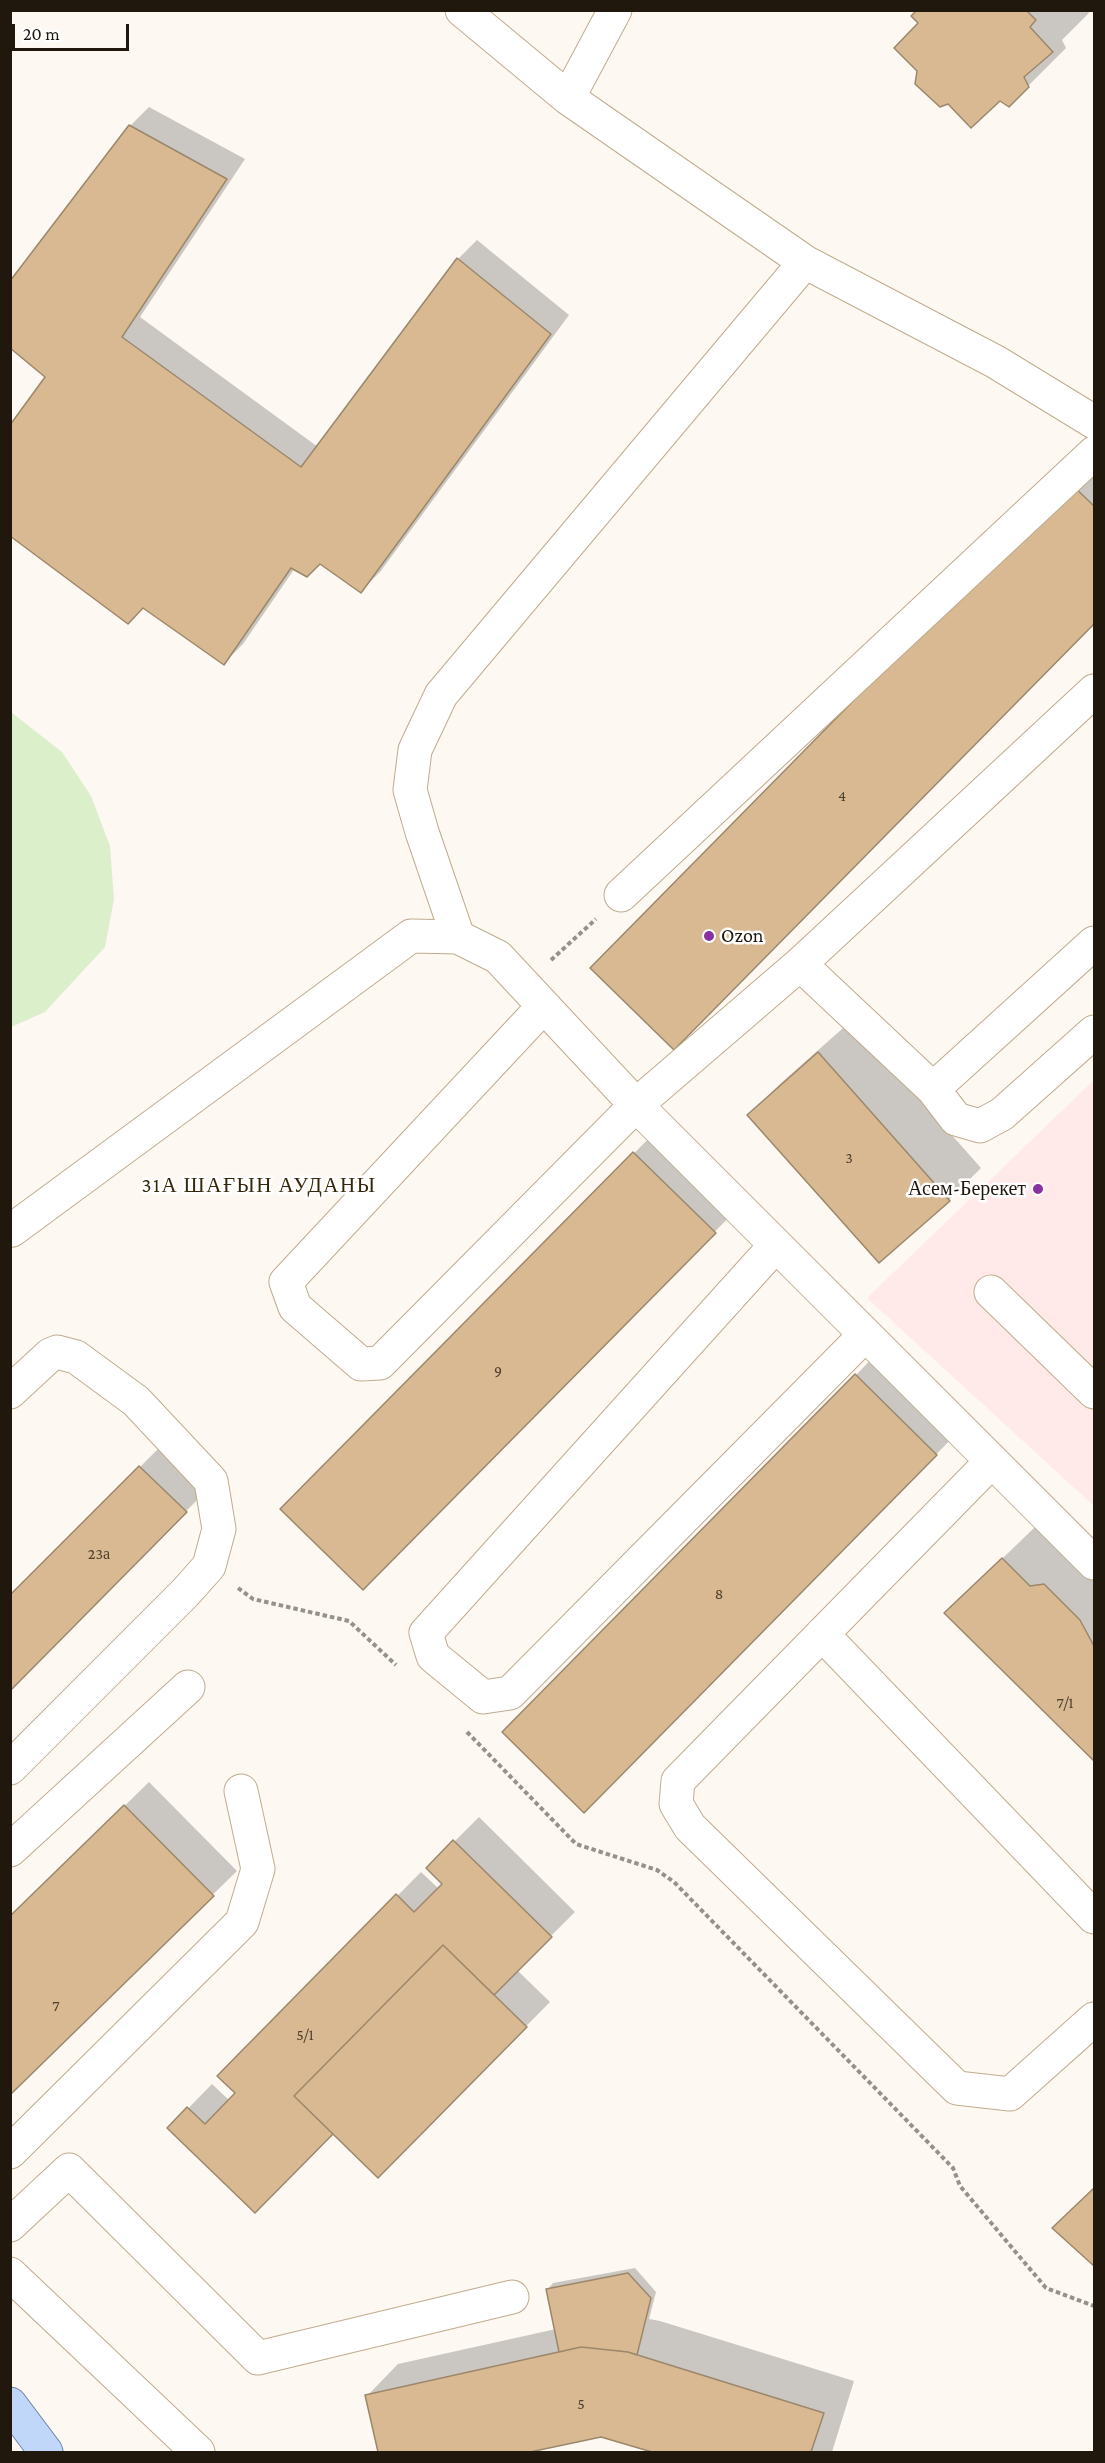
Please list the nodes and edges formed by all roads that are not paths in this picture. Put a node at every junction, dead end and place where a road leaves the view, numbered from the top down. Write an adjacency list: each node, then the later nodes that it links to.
1 (462, 10): 3 (street)
2 (615, 10): 3 (street)
3 (568, 98): 4 (street)
4 (805, 262): 5 (street); 9 (street)
5 (1095, 422)
6 (1095, 453): 8 (street)
7 (1092, 699): 11 (street)
8 (621, 896)
9 (458, 937): 12 (street); 16 (street)
10 (1095, 943): 14 (street)
11 (800, 963): 14 (street); 15 (street)
12 (533, 996): 15 (street); 15 (street)
13 (1095, 1032): 14 (street)
14 (933, 1089)
15 (636, 1106): 17 (street)
16 (10, 1228)
17 (775, 1246): 19 (street); 19 (street)
18 (991, 1292): 21 (street)
19 (865, 1335): 22 (street)
20 (10, 1392): 26 (street)
21 (1095, 1392)
22 (992, 1461): 23 (street); 24 (street)
23 (1095, 1563)
24 (822, 1634): 29 (street); 30 (street)
25 (188, 1687): 28 (street)
26 (10, 1768)
27 (241, 1791): 31 (street)
28 (10, 1850)
29 (1095, 1917)
30 (1095, 2019)
31 (10, 2152)
32 (10, 2225): 34 (street)
33 (10, 2274): 37 (street)
34 (512, 2297)
35 (10, 2404): 36 (main road)
36 (46, 2452)
37 (198, 2452)

